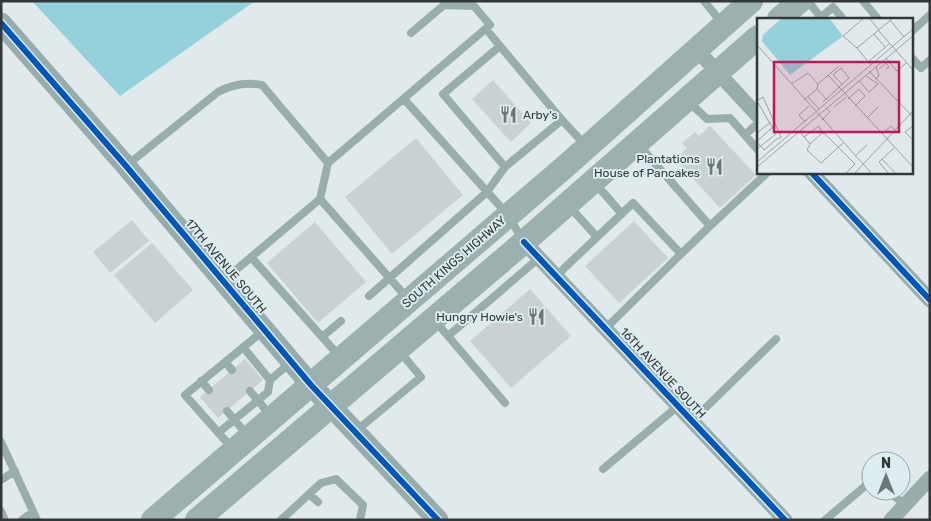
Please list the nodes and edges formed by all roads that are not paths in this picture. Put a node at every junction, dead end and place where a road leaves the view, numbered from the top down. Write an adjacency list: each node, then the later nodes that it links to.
1 (704, 1): 12 (lane)
2 (752, 1): 12 (main road, SOUTH KINGS HIGHWAY)
3 (800, 1): 7 (main road)
4 (808, 1): 8 (lane)
5 (863, 1): 10 (lane)
6 (930, 15): 14 (lane)
7 (781, 18)
8 (820, 18): 9 (lane)
9 (843, 18)
10 (877, 18)
11 (1, 23): 32 (street, 17TH AVENUE SOUTH)
12 (724, 26): 18 (main road, SOUTH KINGS HIGHWAY)
13 (486, 29): 15 (lane); 17 (lane); 22 (lane)
14 (914, 29)
15 (411, 33)
16 (757, 38): 21 (main road)
17 (500, 46): 25 (lane); 33 (lane)
18 (697, 50): 21 (street); 29 (main road, SOUTH KINGS HIGHWAY)
19 (914, 60): 20 (lane)
20 (930, 60)
21 (719, 74): 23 (main road); 24 (street)
22 (404, 99): 31 (lane); 37 (lane)
23 (687, 101): 27 (lane); 28 (main road)
24 (757, 115)
25 (562, 120): 29 (lane); 33 (lane)
26 (757, 124): 27 (lane)
27 (745, 135): 30 (lane)
28 (638, 144): 36 (main road); 42 (lane)
29 (587, 147): 41 (main road, SOUTH KINGS HIGHWAY)
30 (757, 149)
31 (328, 163): 32 (lane); 38 (lane)
32 (126, 166): 49 (street, 17TH AVENUE SOUTH)
33 (505, 167): 37 (lane)
34 (766, 174): 42 (lane)
35 (813, 174): 53 (street)
36 (594, 181): 39 (main road); 40 (lane)
37 (487, 192): 41 (lane); 48 (lane)
38 (320, 199): 46 (lane); 48 (lane)
39 (567, 204): 43 (lane); 44 (main road)
40 (622, 214): 43 (lane); 45 (lane)
41 (508, 215): 44 (lane); 52 (main road, SOUTH KINGS HIGHWAY)
42 (710, 226): 45 (lane)
43 (597, 237): 47 (lane)
44 (531, 250): 47 (street, 16TH AVENUE SOUTH); 51 (main road)
45 (681, 254): 57 (lane)
46 (251, 257): 49 (lane); 59 (lane)
47 (556, 276): 57 (street, 16TH AVENUE SOUTH)
48 (390, 278): 50 (lane); 52 (lane)
49 (224, 280): 56 (street, 17TH AVENUE SOUTH)
50 (369, 296)
51 (476, 297): 54 (main road); 58 (lane)
52 (410, 300): 63 (main road, SOUTH KINGS HIGHWAY)
53 (930, 300)
54 (433, 318): 58 (lane); 62 (main road)
55 (341, 321): 59 (lane)
56 (264, 329): 61 (lane); 65 (street, 17TH AVENUE SOUTH)
57 (606, 329): 75 (street, 16TH AVENUE SOUTH)
58 (448, 336): 73 (lane)
59 (322, 337): 63 (lane)
60 (776, 339): 79 (lane)
61 (243, 347): 64 (lane); 67 (lane)
62 (397, 348): 74 (main road); 80 (lane)
63 (341, 359): 69 (main road, SOUTH KINGS HIGHWAY)
64 (225, 362): 66 (lane); 68 (lane)
65 (291, 362): 67 (lane); 69 (street, 17TH AVENUE SOUTH)
66 (232, 370)
67 (270, 380): 72 (lane)
68 (201, 381): 70 (lane); 81 (lane)
69 (311, 385): 74 (street, 17TH AVENUE SOUTH); 77 (main road, SOUTH KINGS HIGHWAY)
70 (209, 390)
71 (250, 391): 72 (lane)
72 (258, 400): 77 (lane); 78 (lane)
73 (505, 403)
74 (331, 405): 80 (street, 17TH AVENUE SOUTH); 99 (main road)
75 (678, 406): 79 (street, 16TH AVENUE SOUTH); 84 (lane)
76 (227, 411): 78 (lane)
77 (273, 418): 83 (main road, SOUTH KINGS HIGHWAY)
78 (234, 419): 81 (lane); 83 (lane)
79 (692, 421): 102 (street, 16TH AVENUE SOUTH)
80 (356, 431): 101 (street, 17TH AVENUE SOUTH)
81 (218, 433): 83 (lane)
82 (1, 442): 85 (lane)
83 (243, 444): 98 (main road, SOUTH KINGS HIGHWAY)
84 (603, 468)
85 (15, 471): 87 (lane); 94 (lane)
86 (930, 478): 92 (street)
87 (1, 480)
88 (861, 489): 103 (lane)
89 (309, 494): 91 (lane); 95 (lane); 100 (lane)
90 (900, 501): 92 (lane)
91 (318, 502)
92 (905, 505): 104 (street)
93 (1, 511): 96 (lane)
94 (35, 516): 97 (lane)
95 (286, 518)
96 (5, 520)
97 (22, 520)
98 (153, 520)
99 (196, 520)
100 (360, 520)
101 (438, 520)
102 (785, 520)
103 (825, 520)
104 (891, 520)

